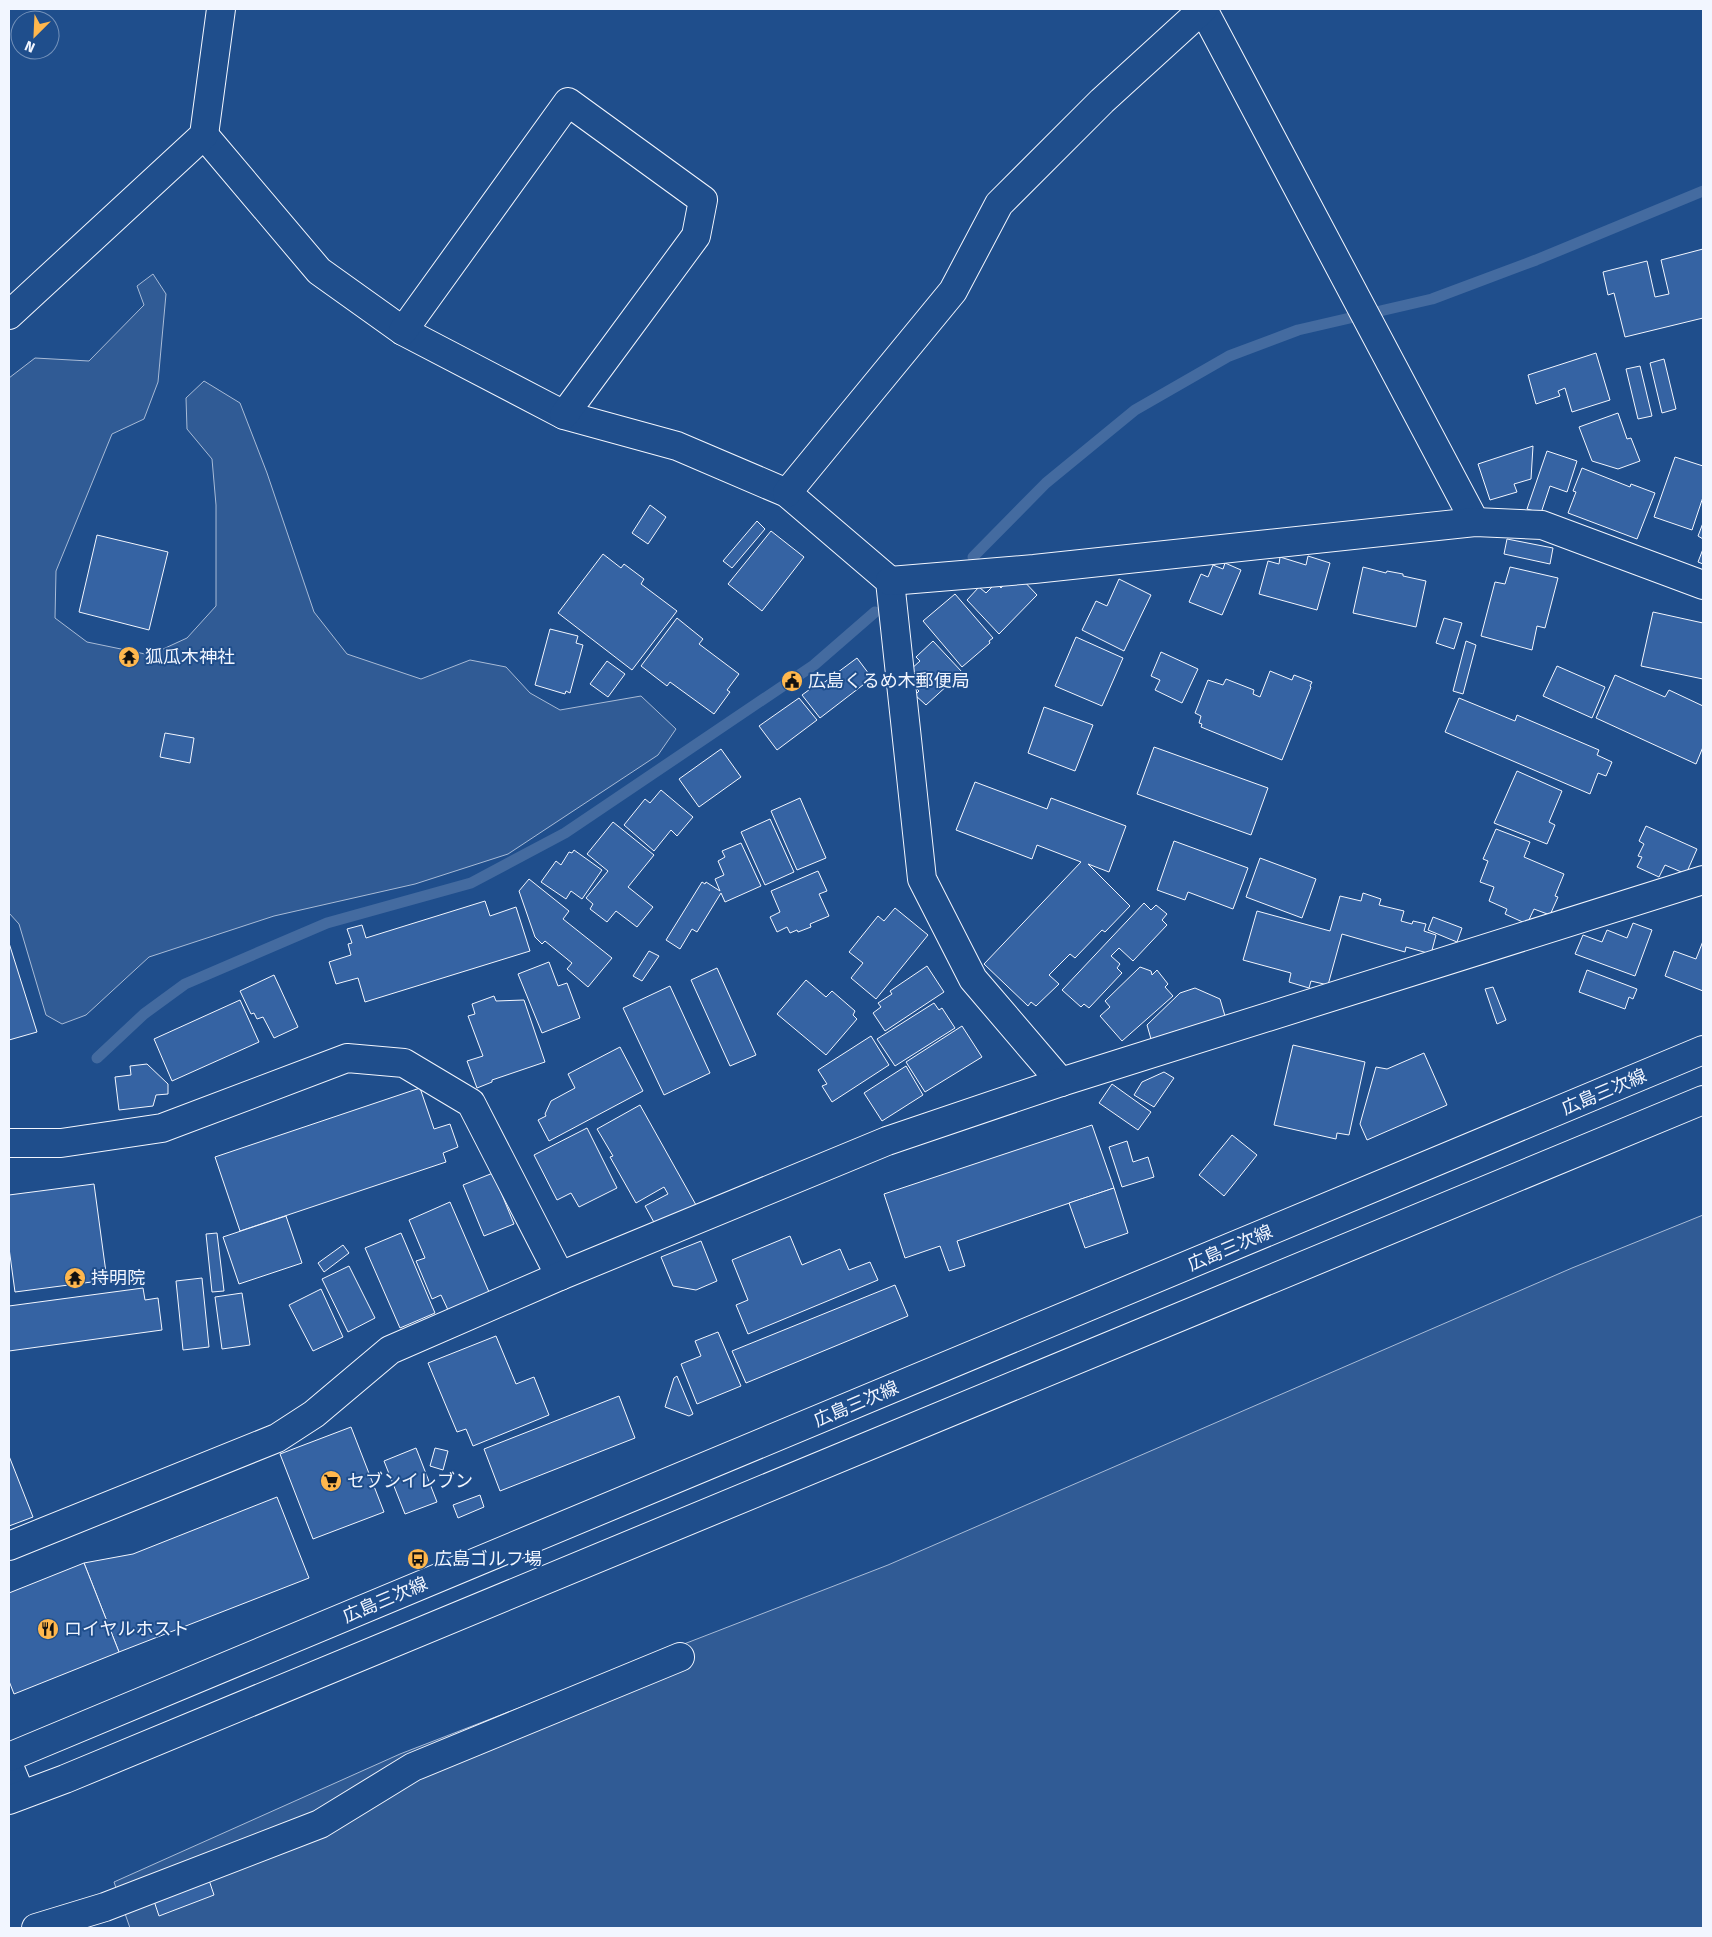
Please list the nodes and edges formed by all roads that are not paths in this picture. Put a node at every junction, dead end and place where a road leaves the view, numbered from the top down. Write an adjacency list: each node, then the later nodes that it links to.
1 (1203, 9): 7 (street); 8 (street)
2 (217, 10): 3 (street)
3 (204, 135): 4 (street); 5 (street)
4 (9, 314)
5 (403, 331): 6 (street); 6 (street)
6 (564, 415): 7 (street)
7 (787, 493): 9 (street)
8 (1475, 522): 9 (street); 10 (street)
9 (890, 581): 13 (street)
10 (1703, 585)
11 (1703, 880): 13 (street)
12 (1703, 1050): 19 (street, 広島三次線)
13 (1061, 1082): 16 (street)
14 (1703, 1100): 21 (street)
15 (9, 1143): 16 (street)
16 (560, 1276): 17 (street)
17 (9, 1546)
18 (680, 1657): 22 (street)
19 (9, 1757)
20 (9, 1766): 21 (street)
21 (15, 1798)
22 (36, 1928)

